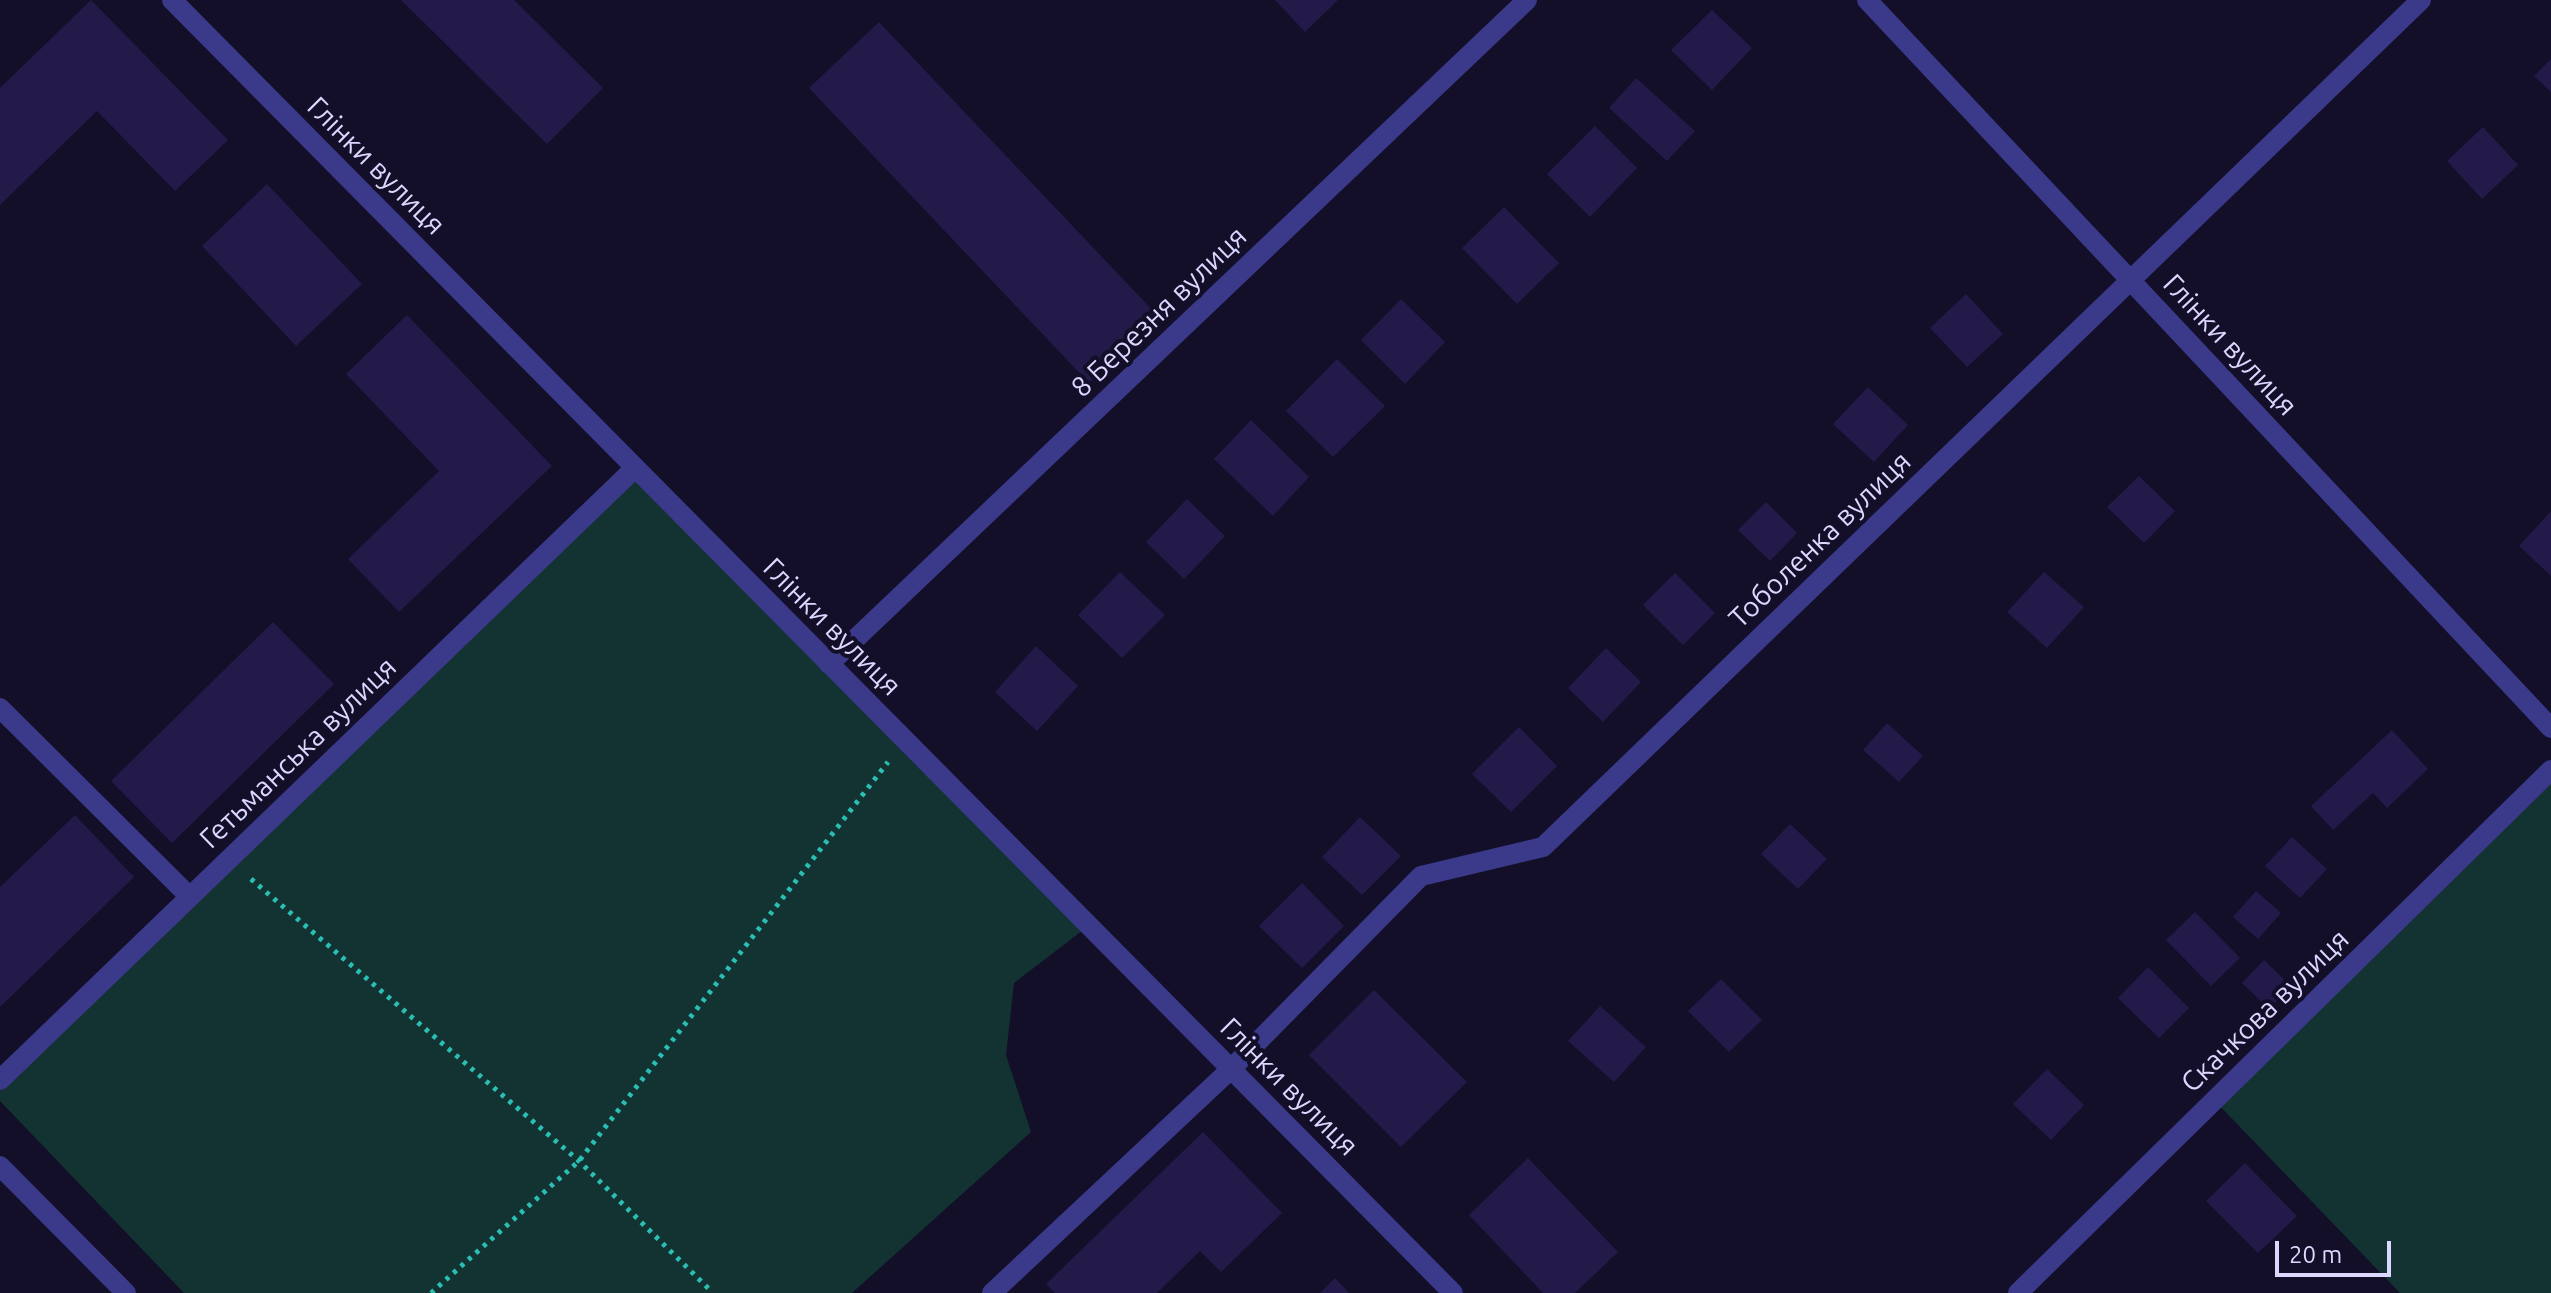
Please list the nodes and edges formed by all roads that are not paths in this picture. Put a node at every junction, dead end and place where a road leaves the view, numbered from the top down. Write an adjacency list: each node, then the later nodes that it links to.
1 (172, 0): 6 (street, Глінки вулиця)
2 (1527, 0): 7 (street, 8 Березня вулиця)
3 (1867, 0): 5 (street, Глінки вулиця)
4 (2421, 0): 5 (street, Тоболенка вулиця)
5 (2130, 280): 9 (street, Глінки вулиця); 12 (street, Тоболенка вулиця)
6 (635, 468): 7 (street, Глінки вулиця); 11 (street, Гетьманська вулиця)
7 (829, 664): 12 (street, Глінки вулиця)
8 (0, 708): 11 (street)
9 (2551, 728)
10 (2551, 770): 18 (street, Скачкова вулиця)
11 (190, 897): 13 (street, Гетьманська вулиця)
12 (1231, 1069): 16 (street, Тоболенка вулиця); 17 (street, Глінки вулиця)
13 (0, 1080)
14 (0, 1166): 15 (street)
15 (126, 1293)
16 (992, 1293)
17 (1453, 1293)
18 (2018, 1293)

